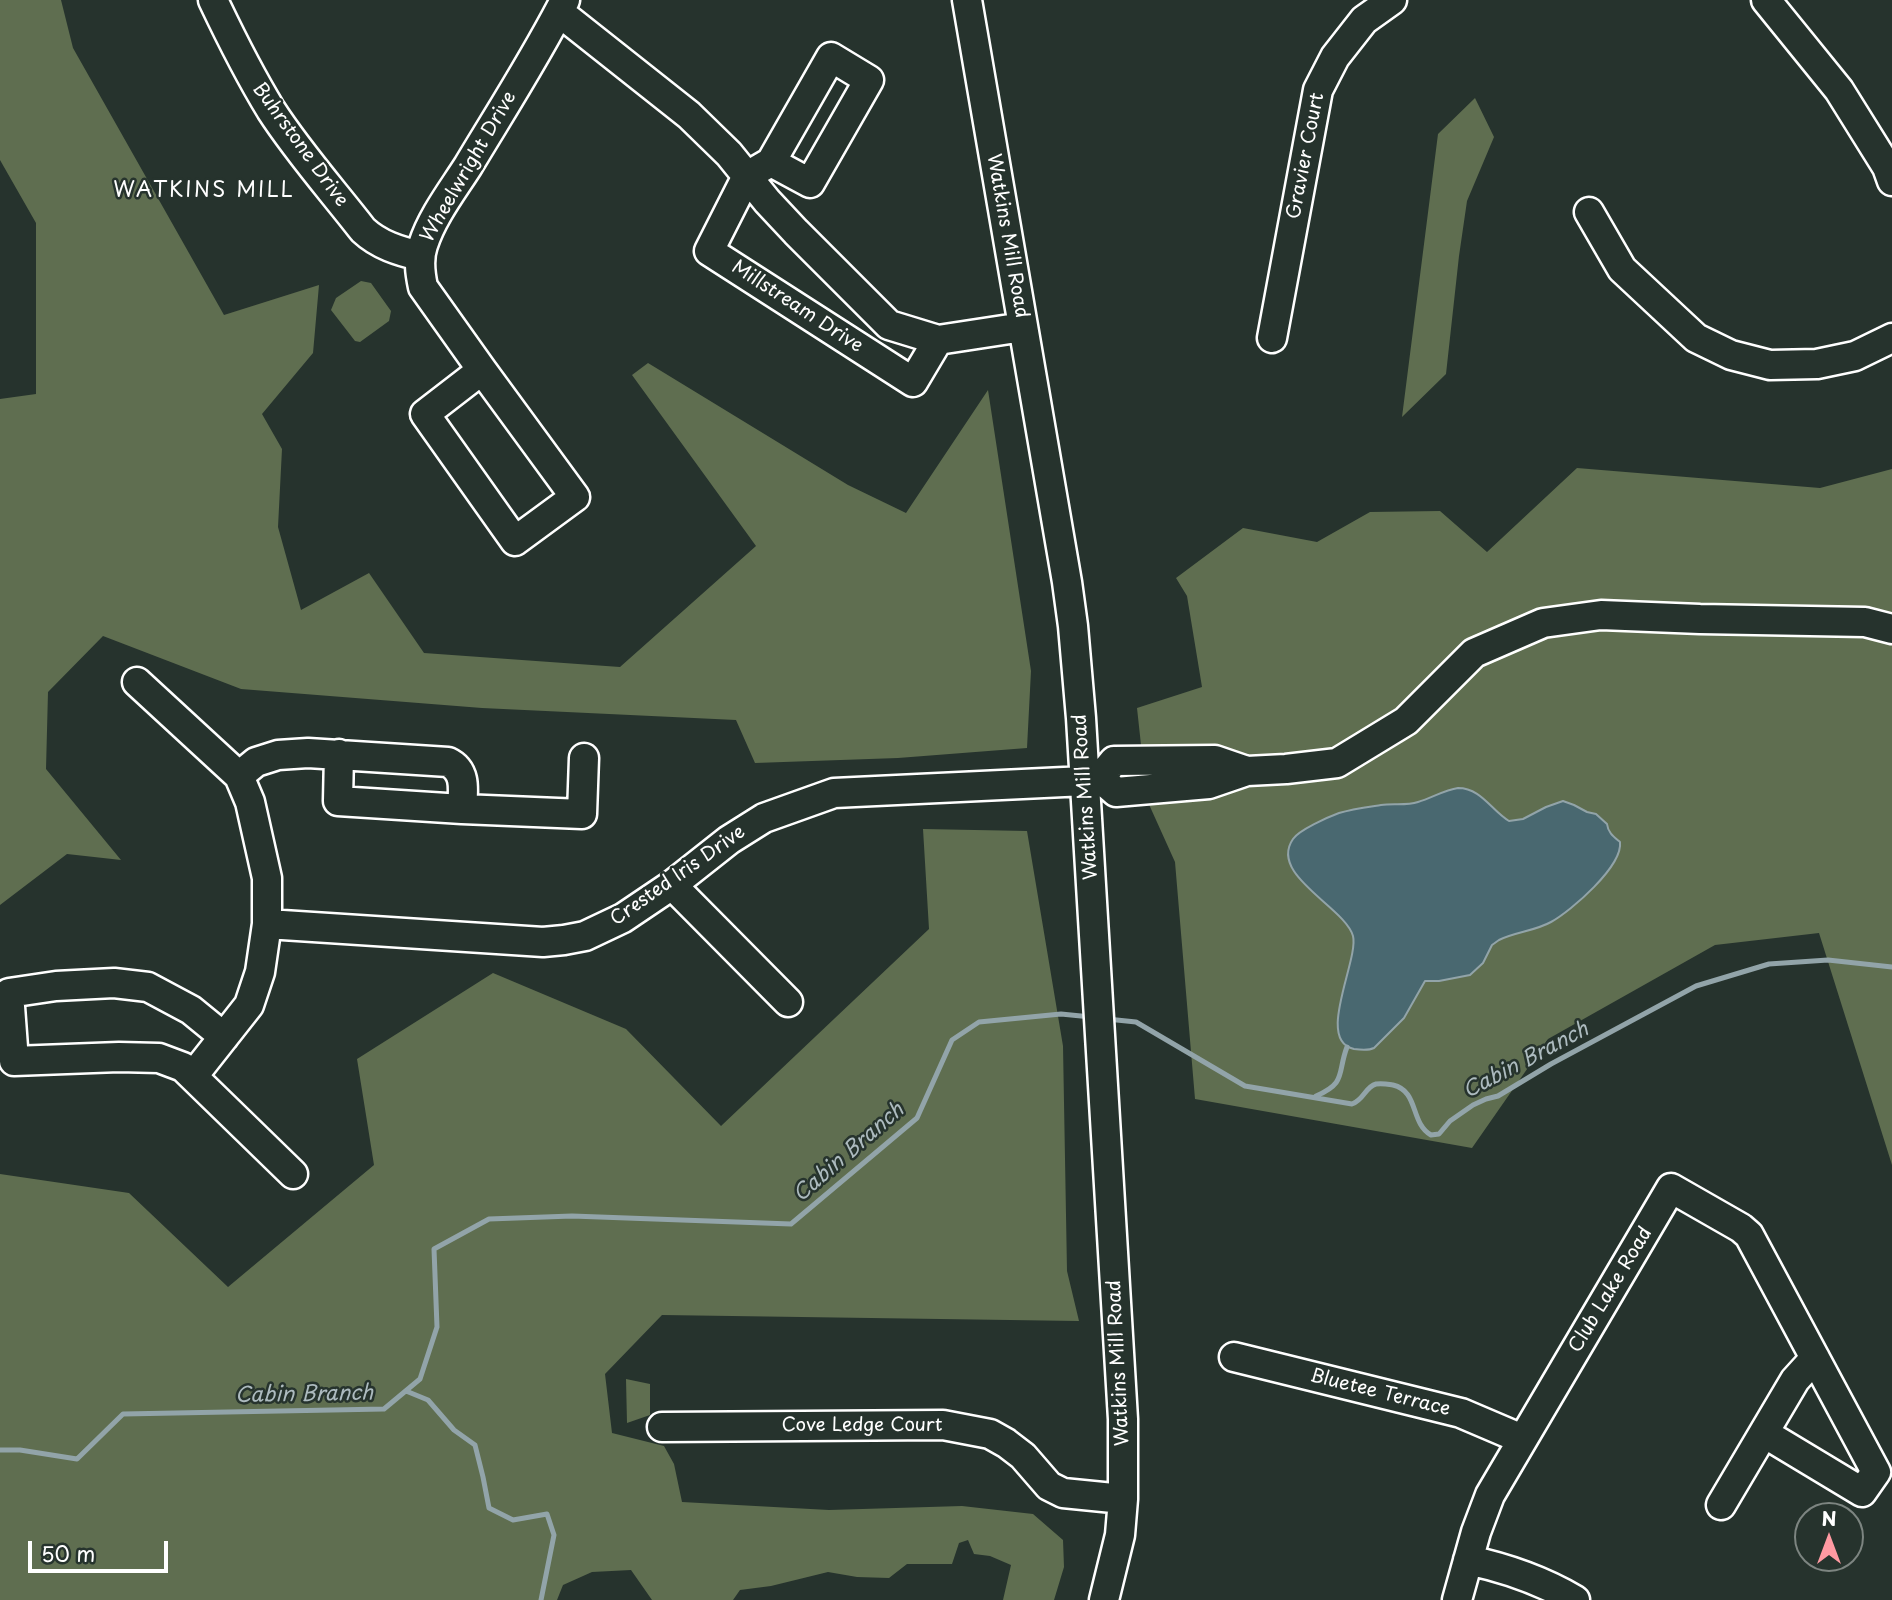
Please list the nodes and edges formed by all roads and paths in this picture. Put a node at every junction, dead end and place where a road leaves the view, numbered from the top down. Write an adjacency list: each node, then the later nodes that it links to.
1 (214, 0): 9 (street, Buhrstone Drive)
2 (967, 0): 10 (street, Watkins Mill Road)
3 (1392, 0): 11 (street, Gravier Court)
4 (1766, 0): 7 (street)
5 (562, 6): 6 (street, Millstream Drive); 9 (street, Wheelwright Drive)
6 (759, 169): 13 (street, Millstream Drive); 13 (street, Millstream Drive)
7 (1892, 181)
8 (1589, 212): 12 (street)
9 (420, 256): 14 (street, Wheelwright Drive)
10 (1023, 327): 13 (street, Millstream Drive); 20 (street, Watkins Mill Road)
11 (1272, 338)
12 (1892, 338)
13 (938, 340)
14 (482, 370): 14 (street, Wheelwright Drive)
15 (1892, 629): 20 (street)
16 (136, 682): 19 (street)
17 (339, 754): 19 (street); 21 (street); 21 (street)
18 (584, 758): 21 (street)
19 (239, 776): 23 (street)
20 (1093, 780): 22 (street, Crested Iris Drive); 33 (street, Watkins Mill Road)
21 (462, 809)
22 (672, 884): 23 (street, Crested Iris Drive); 24 (street)
23 (267, 924): 25 (street)
24 (788, 1002)
25 (224, 1037): 26 (street); 26 (street)
26 (193, 1076): 27 (street)
27 (293, 1174)
28 (1234, 1357): 32 (street, Bluetee Terrace)
29 (1815, 1358): 31 (street); 31 (street, Club Lake Road); 32 (street, Club Lake Road)
30 (662, 1427): 33 (street, Cove Ledge Court)
31 (1764, 1433): 34 (street)
32 (1522, 1440): 35 (street, Club Lake Road)
33 (1123, 1499): 36 (street, Watkins Mill Road)
34 (1721, 1505)
35 (1468, 1560): 37 (street, Club Lake Road); 38 (street)
36 (1104, 1600)
37 (1457, 1600)
38 (1575, 1600)

